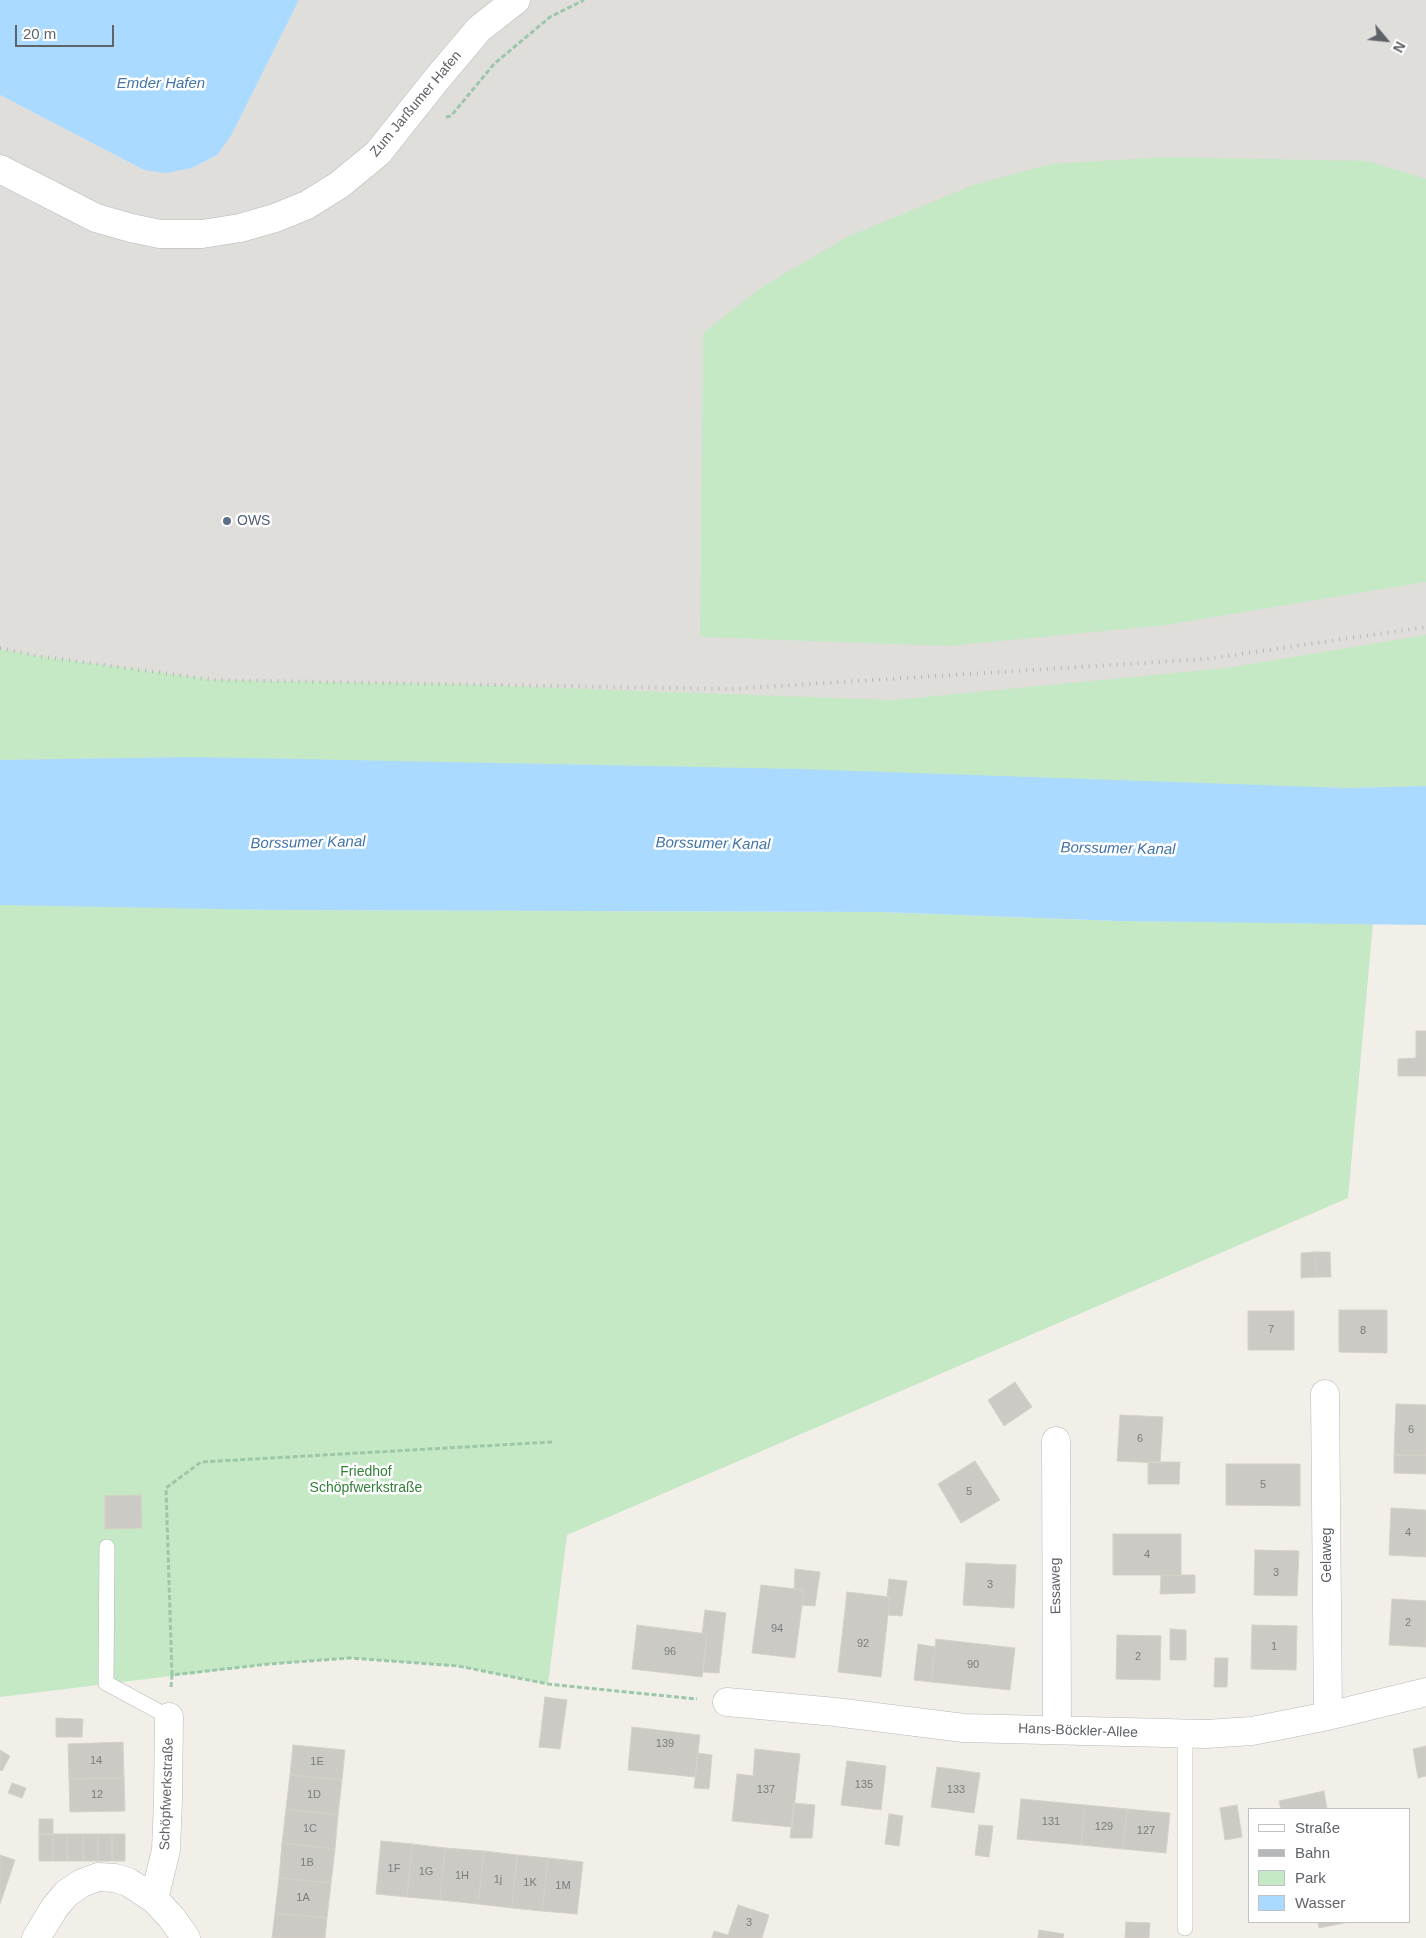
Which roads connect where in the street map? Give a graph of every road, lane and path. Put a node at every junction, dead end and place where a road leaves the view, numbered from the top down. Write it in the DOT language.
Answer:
graph roads {
  1 [pos="516,0"];
  2 [pos="584,0"];
  3 [pos="442,118"];
  4 [pos="0,169"];
  5 [pos="1324,1394"];
  6 [pos="1056,1441"];
  7 [pos="552,1442"];
  8 [pos="107,1547"];
  9 [pos="172,1675"];
  10 [pos="1426,1692"];
  11 [pos="727,1702"];
  12 [pos="1328,1716"];
  13 [pos="169,1717"];
  14 [pos="1057,1730"];
  15 [pos="1185,1734"];
  16 [pos="154,1899"];
  17 [pos="1184,1928"];
  18 [pos="36,1938"];
  19 [pos="186,1938"];
  1 -- 4 [label="street, Zum Jarßumer Hafen"];
  2 -- 3 [label="path"];
  5 -- 12 [label="street, Gelaweg"];
  6 -- 14 [label="street, Essaweg"];
  7 -- 9 [label="path"];
  8 -- 13 [label="lane"];
  9 -- 11 [label="path"];
  9 -- 13 [label="path"];
  10 -- 12 [label="street, Hans-Böckler-Allee"];
  11 -- 14 [label="street, Hans-Böckler-Allee"];
  12 -- 15 [label="street, Hans-Böckler-Allee"];
  13 -- 16 [label="street, Schöpfwerkstraße"];
  14 -- 15 [label="street, Hans-Böckler-Allee"];
  15 -- 17 [label="lane"];
  16 -- 18 [label="street"];
  16 -- 19 [label="street"];
}
